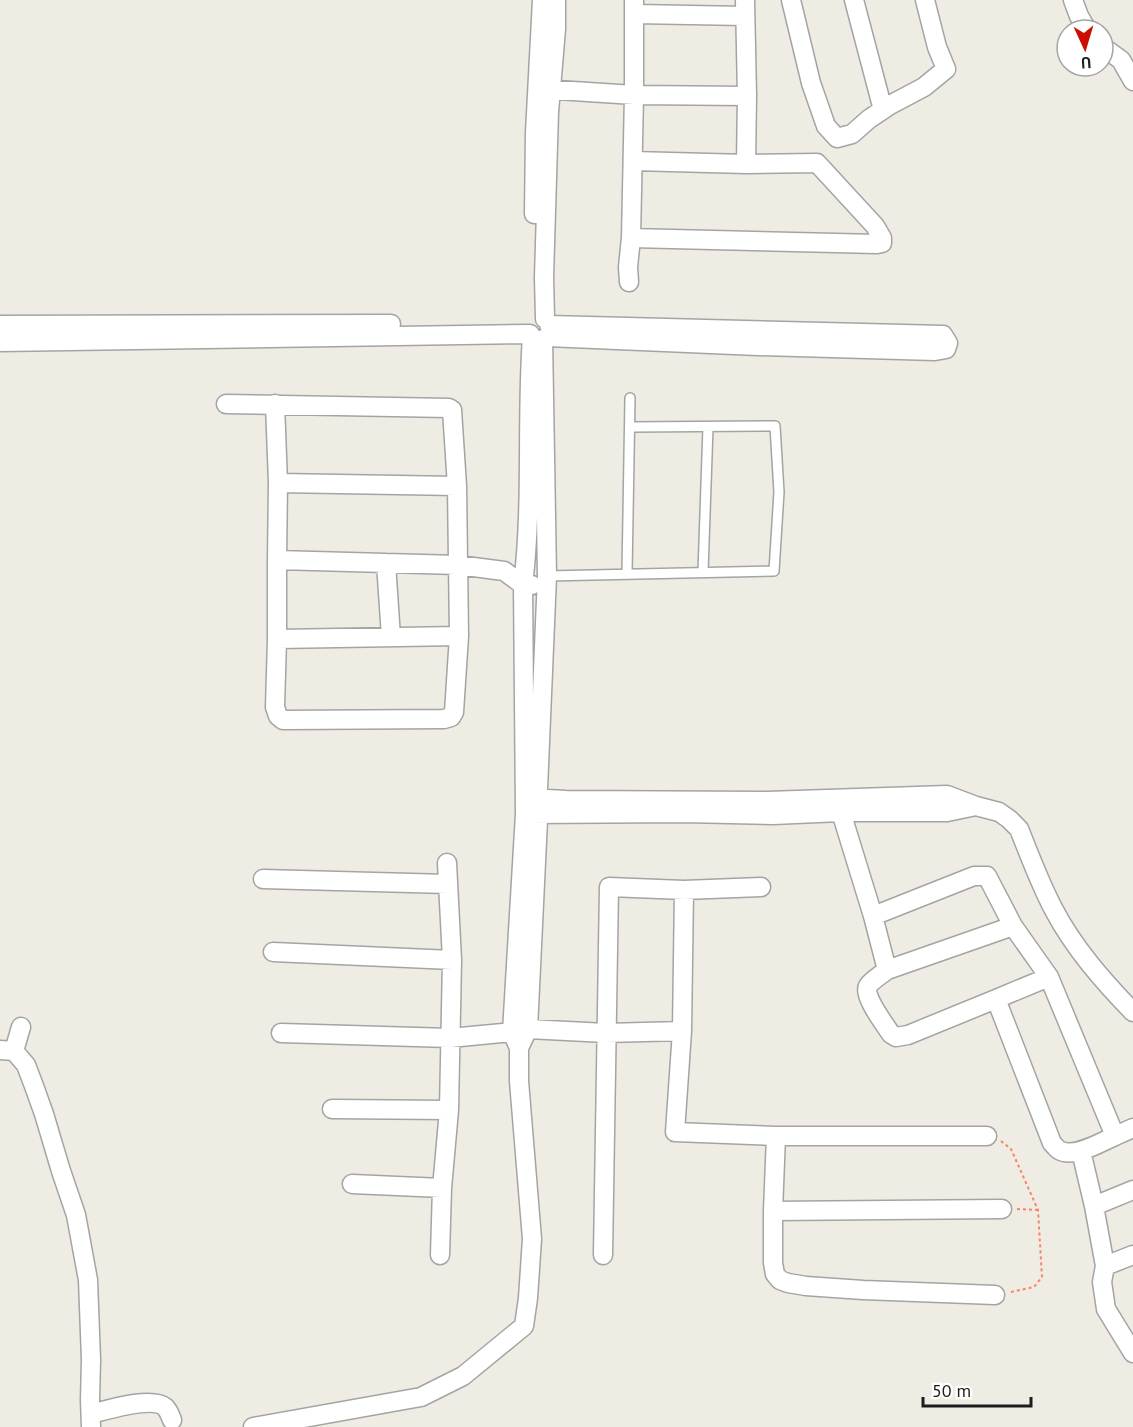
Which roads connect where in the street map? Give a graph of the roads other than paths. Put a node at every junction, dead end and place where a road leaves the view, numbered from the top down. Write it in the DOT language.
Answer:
graph roads {
  1 [pos="542,0"];
  2 [pos="556,0"];
  3 [pos="790,0"];
  4 [pos="854,0"];
  5 [pos="925,0"];
  6 [pos="1073,0"];
  7 [pos="634,7"];
  8 [pos="745,8"];
  9 [pos="1080,18"];
  10 [pos="1115,56"];
  11 [pos="1131,71"];
  12 [pos="545,89"];
  13 [pos="634,95"];
  14 [pos="747,96"];
  15 [pos="883,110"];
  16 [pos="633,161"];
  17 [pos="746,164"];
  18 [pos="631,238"];
  19 [pos="629,282"];
  20 [pos="0,325"];
  21 [pos="538,329"];
  22 [pos="0,342"];
  23 [pos="630,398"];
  24 [pos="226,404"];
  25 [pos="275,404"];
  26 [pos="631,427"];
  27 [pos="708,427"];
  28 [pos="278,483"];
  29 [pos="457,486"];
  30 [pos="545,551"];
  31 [pos="527,552"];
  32 [pos="277,560"];
  33 [pos="386,563"];
  34 [pos="458,565"];
  35 [pos="504,571"];
  36 [pos="703,572"];
  37 [pos="627,574"];
  38 [pos="546,581"];
  39 [pos="523,585"];
  40 [pos="459,636"];
  41 [pos="391,637"];
  42 [pos="278,639"];
  43 [pos="532,806"];
  44 [pos="976,806"];
  45 [pos="841,812"];
  46 [pos="447,863"];
  47 [pos="263,879"];
  48 [pos="448,884"];
  49 [pos="761,887"];
  50 [pos="684,890"];
  51 [pos="873,916"];
  52 [pos="1013,926"];
  53 [pos="273,952"];
  54 [pos="452,960"];
  55 [pos="887,970"];
  56 [pos="1049,977"];
  57 [pos="996,999"];
  58 [pos="1133,1012"];
  59 [pos="21,1028"];
  60 [pos="682,1031"];
  61 [pos="280,1033"];
  62 [pos="606,1033"];
  63 [pos="520,1036"];
  64 [pos="450,1038"];
  65 [pos="7,1050"];
  66 [pos="332,1109"];
  67 [pos="449,1110"];
  68 [pos="1133,1128"];
  69 [pos="776,1136"];
  70 [pos="987,1136"];
  71 [pos="1115,1136"];
  72 [pos="1081,1151"];
  73 [pos="352,1184"];
  74 [pos="442,1188"];
  75 [pos="1133,1190"];
  76 [pos="1094,1206"];
  77 [pos="1002,1209"];
  78 [pos="773,1211"];
  79 [pos="440,1255"];
  80 [pos="603,1255"];
  81 [pos="1133,1255"];
  82 [pos="1105,1266"];
  83 [pos="996,1295"];
  84 [pos="1124,1322"];
  85 [pos="1133,1353"];
  86 [pos="91,1420"];
  87 [pos="172,1420"];
  88 [pos="253,1427"];
  1 -- 12 [label="street"];
  2 -- 12 [label="street"];
  3 -- 15 [label="street"];
  4 -- 15 [label="street"];
  5 -- 15 [label="street"];
  6 -- 9 [label="street"];
  7 -- 8 [label="street"];
  7 -- 13 [label="street"];
  8 -- 14 [label="street"];
  10 -- 11 [label="street"];
  12 -- 13 [label="street"];
  12 -- 21 [label="street"];
  13 -- 14 [label="street"];
  13 -- 16 [label="street"];
  14 -- 17 [label="street"];
  16 -- 17 [label="street"];
  16 -- 18 [label="street"];
  17 -- 18 [label="street"];
  18 -- 19 [label="street"];
  20 -- 21 [label="street"];
  21 -- 21 [label="street"];
  21 -- 22 [label="street"];
  21 -- 30 [label="street"];
  21 -- 31 [label="street"];
  23 -- 26 [label="lane"];
  24 -- 25 [label="street"];
  25 -- 28 [label="street"];
  25 -- 29 [label="street"];
  26 -- 27 [label="lane"];
  26 -- 37 [label="lane"];
  27 -- 36 [label="lane"];
  27 -- 36 [label="lane"];
  28 -- 29 [label="street"];
  28 -- 32 [label="street"];
  29 -- 34 [label="street"];
  30 -- 31 [label="street"];
  30 -- 38 [label="street"];
  31 -- 35 [label="street"];
  31 -- 39 [label="street"];
  32 -- 33 [label="street"];
  32 -- 42 [label="street"];
  33 -- 34 [label="street"];
  33 -- 41 [label="street"];
  34 -- 35 [label="street"];
  34 -- 40 [label="street"];
  35 -- 39 [label="street"];
  36 -- 37 [label="lane"];
  37 -- 38 [label="lane"];
  38 -- 39 [label="street"];
  38 -- 43 [label="street"];
  39 -- 43 [label="street"];
  40 -- 41 [label="street"];
  40 -- 42 [label="street"];
  41 -- 42 [label="street"];
  43 -- 44 [label="street"];
  43 -- 45 [label="street"];
  43 -- 63 [label="street"];
  44 -- 45 [label="street"];
  44 -- 58 [label="street"];
  45 -- 51 [label="street"];
  46 -- 48 [label="street"];
  47 -- 48 [label="street"];
  48 -- 54 [label="street"];
  49 -- 50 [label="street"];
  50 -- 60 [label="street"];
  50 -- 62 [label="street"];
  51 -- 52 [label="street"];
  51 -- 55 [label="street"];
  52 -- 55 [label="street"];
  52 -- 56 [label="street"];
  53 -- 54 [label="street"];
  54 -- 64 [label="street"];
  55 -- 57 [label="street"];
  56 -- 57 [label="street"];
  56 -- 71 [label="street"];
  57 -- 72 [label="street"];
  59 -- 65 [label="street"];
  60 -- 62 [label="street"];
  60 -- 69 [label="street"];
  61 -- 64 [label="street"];
  62 -- 63 [label="street"];
  62 -- 80 [label="street"];
  63 -- 64 [label="street"];
  63 -- 88 [label="street"];
  64 -- 67 [label="street"];
  65 -- 86 [label="street"];
  66 -- 67 [label="street"];
  67 -- 74 [label="street"];
  68 -- 71 [label="street"];
  69 -- 70 [label="street"];
  69 -- 78 [label="street"];
  71 -- 72 [label="street"];
  72 -- 76 [label="street"];
  73 -- 74 [label="street"];
  74 -- 79 [label="street"];
  75 -- 76 [label="street"];
  76 -- 82 [label="street"];
  77 -- 78 [label="street"];
  78 -- 83 [label="street"];
  81 -- 82 [label="street"];
  82 -- 84 [label="street"];
  84 -- 85 [label="street"];
  86 -- 87 [label="street"];
}
